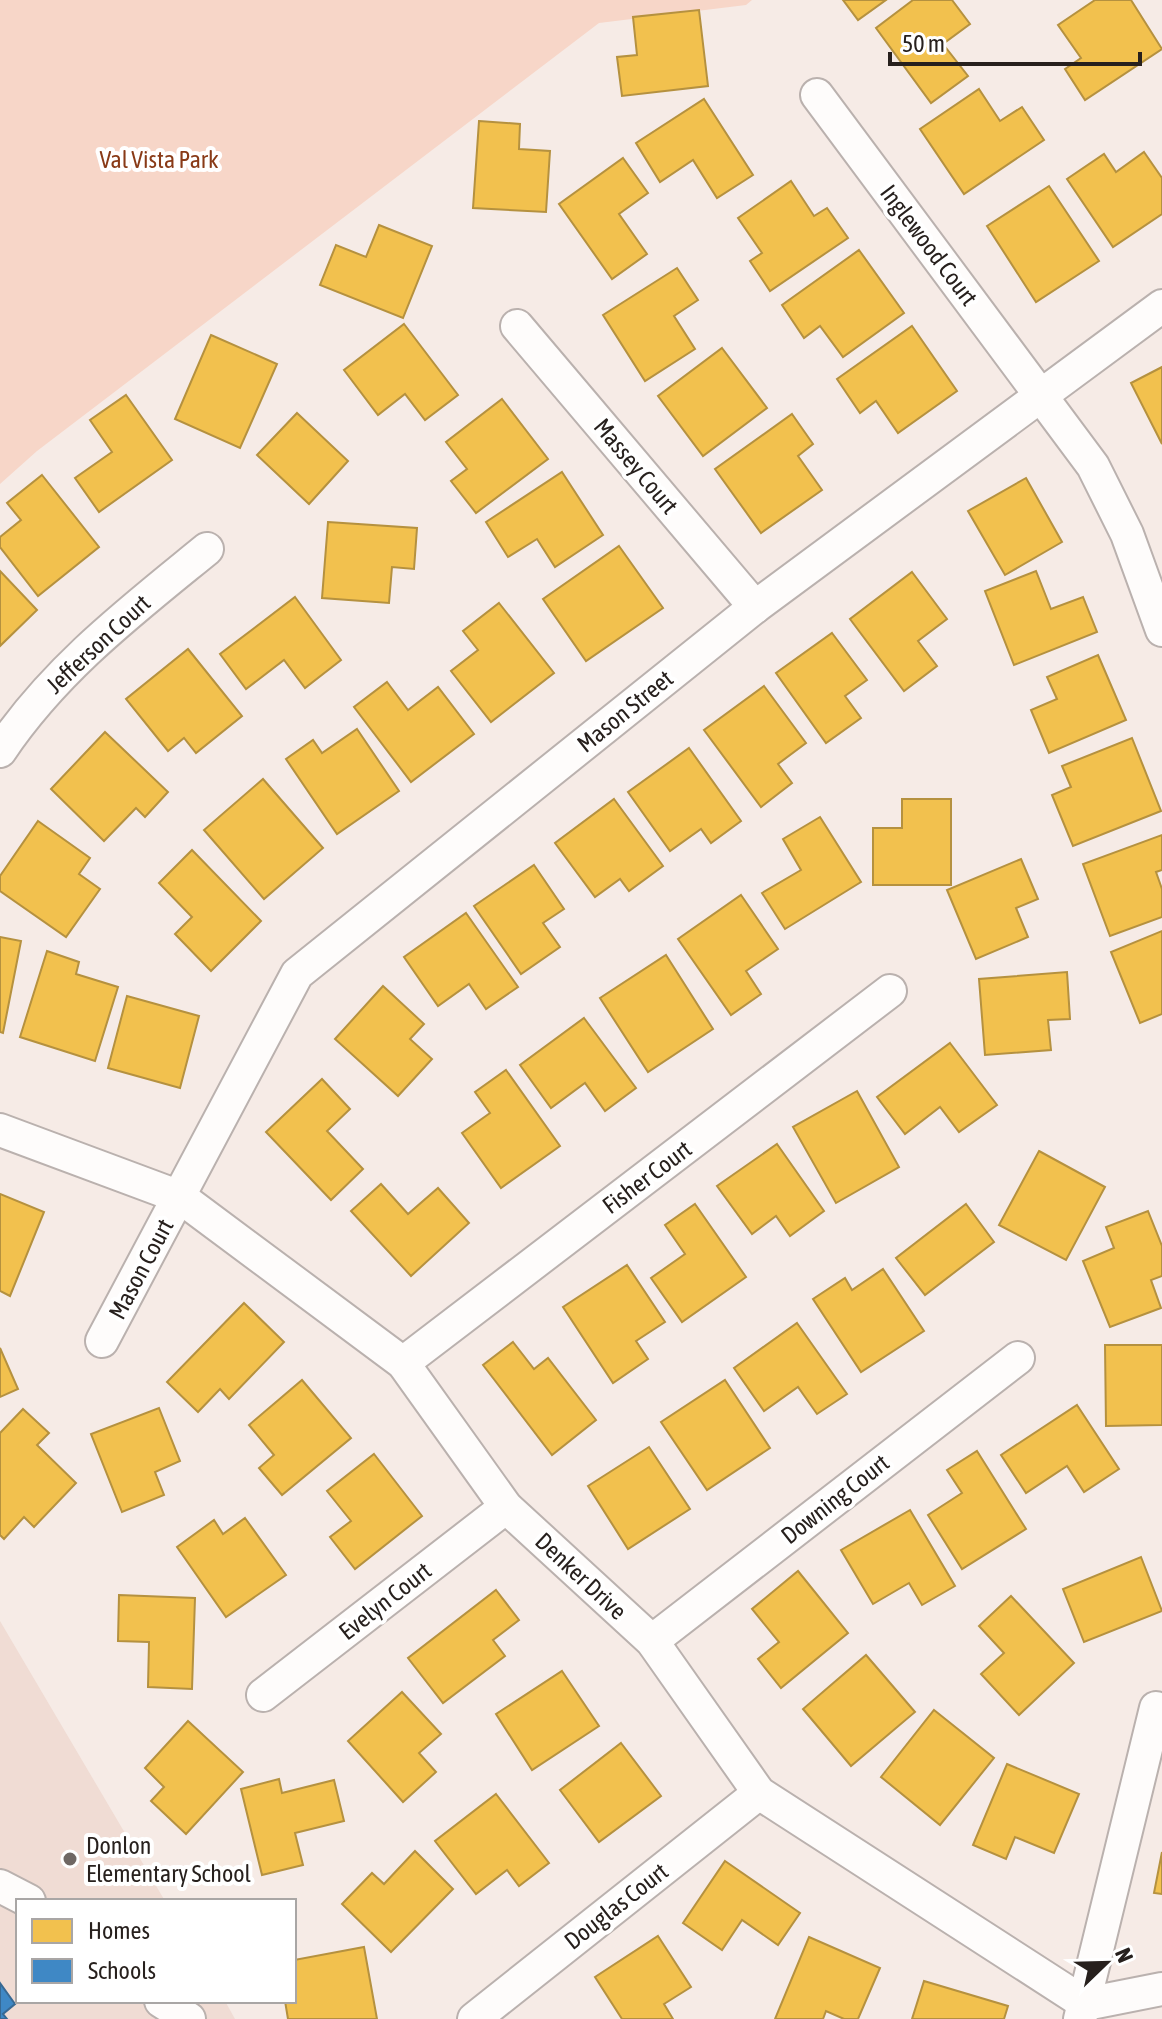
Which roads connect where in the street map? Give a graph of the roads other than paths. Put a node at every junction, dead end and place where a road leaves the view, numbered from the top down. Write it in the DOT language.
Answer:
graph roads {
  1 [pos="817,95"];
  2 [pos="1162,306"];
  3 [pos="517,326"];
  4 [pos="1042,395"];
  5 [pos="207,549"];
  6 [pos="755,607"];
  7 [pos="1162,630"];
  8 [pos="0,751"];
  9 [pos="890,991"];
  10 [pos="0,1130"];
  11 [pos="180,1197"];
  12 [pos="102,1341"];
  13 [pos="1018,1358"];
  14 [pos="403,1363"];
  15 [pos="506,1507"];
  16 [pos="652,1641"];
  17 [pos="263,1695"];
  18 [pos="1156,1708"];
  19 [pos="759,1793"];
  20 [pos="0,1886"];
  21 [pos="25,1899"];
  22 [pos="1162,1989"];
  23 [pos="164,2003"];
  24 [pos="1083,2012"];
  25 [pos="189,2019"];
  26 [pos="474,2019"];
  1 -- 4 [label="street, Inglewood Court"];
  2 -- 4 [label="street, Mason Street"];
  3 -- 6 [label="street, Massey Court"];
  4 -- 6 [label="street, Mason Street"];
  4 -- 7 [label="street, Inglewood Court"];
  5 -- 8 [label="street, Jefferson Court"];
  6 -- 11 [label="street, Mason Street"];
  9 -- 14 [label="street, Fisher Court"];
  10 -- 11 [label="street, Denker Drive"];
  11 -- 12 [label="street, Mason Court"];
  11 -- 14 [label="street, Denker Drive"];
  13 -- 16 [label="street, Downing Court"];
  14 -- 15 [label="street, Denker Drive"];
  15 -- 16 [label="street, Denker Drive"];
  15 -- 17 [label="street, Evelyn Court"];
  16 -- 19 [label="street, Denker Drive"];
  18 -- 24 [label="street"];
  19 -- 24 [label="street, Denker Drive"];
  19 -- 26 [label="street, Douglas Court"];
  20 -- 21 [label="street"];
  22 -- 24 [label="street"];
  23 -- 25 [label="street"];
}
